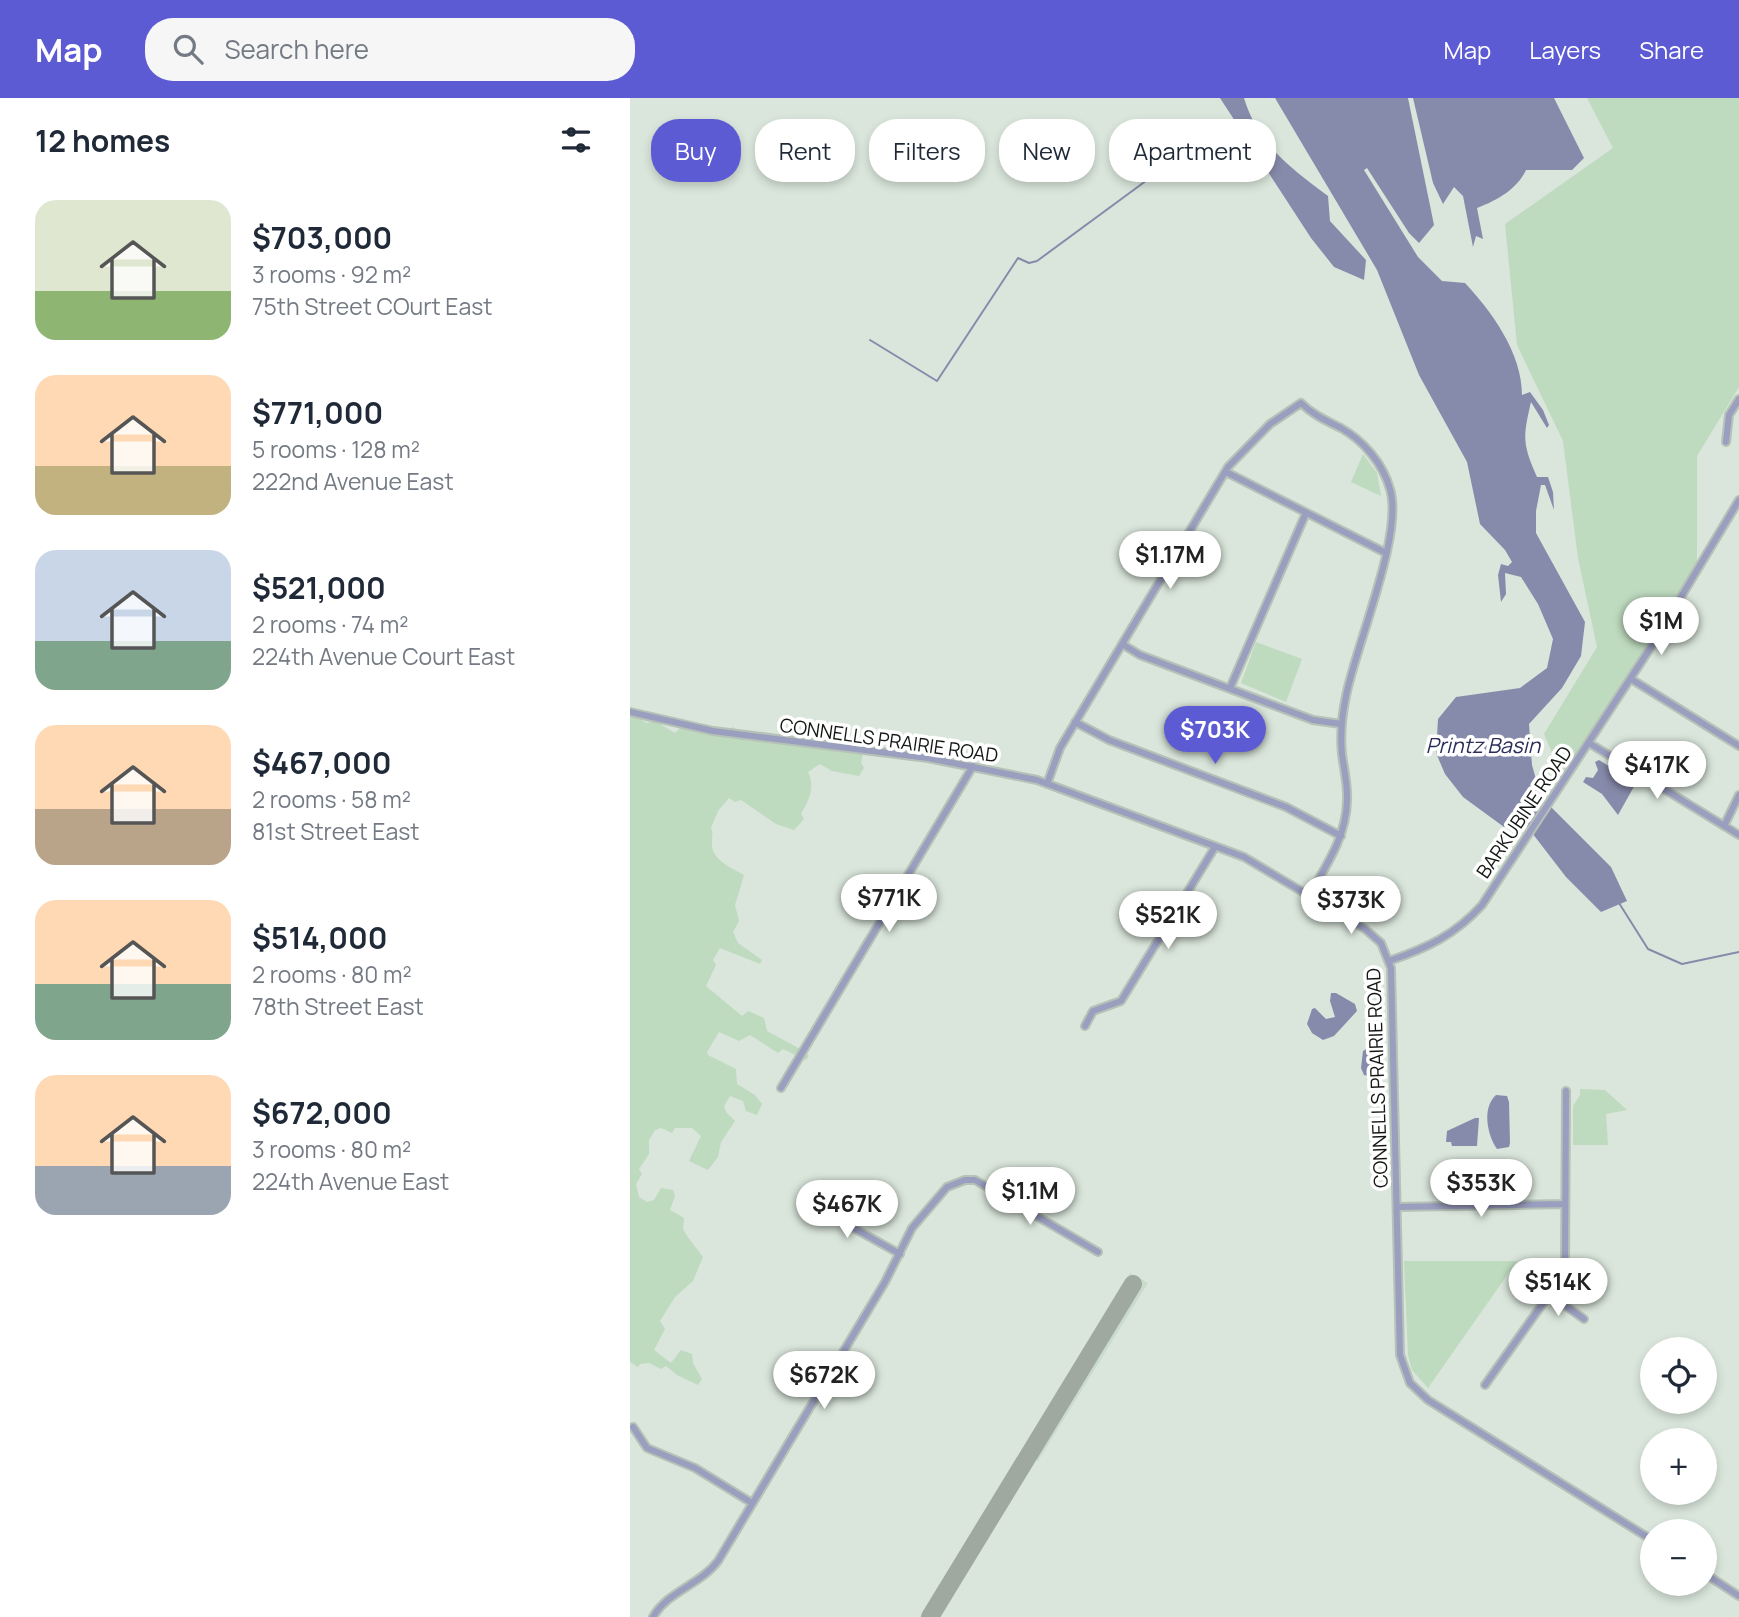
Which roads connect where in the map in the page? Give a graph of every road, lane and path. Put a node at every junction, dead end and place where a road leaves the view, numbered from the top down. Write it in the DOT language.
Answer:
graph roads {
  1 [pos="1739,399"];
  2 [pos="1726,442"];
  3 [pos="1226,472"];
  4 [pos="1739,500"];
  5 [pos="1306,513"];
  6 [pos="1386,553"];
  7 [pos="1122,644"];
  8 [pos="1631,679"];
  9 [pos="1230,688"];
  10 [pos="630,712"];
  11 [pos="1075,722"];
  12 [pos="1341,724"];
  13 [pos="1589,743"];
  14 [pos="1739,746"];
  15 [pos="973,766"];
  16 [pos="1046,784"];
  17 [pos="1739,795"];
  18 [pos="1724,826"];
  19 [pos="1739,835"];
  20 [pos="1341,836"];
  21 [pos="1215,847"];
  22 [pos="1310,894"];
  23 [pos="1390,961"];
  24 [pos="1085,1026"];
  25 [pos="781,1088"];
  26 [pos="1566,1091"];
  27 [pos="807,1202"];
  28 [pos="1564,1203"];
  29 [pos="1397,1207"];
  30 [pos="1098,1252"];
  31 [pos="900,1254"];
  32 [pos="1549,1294"];
  33 [pos="1584,1319"];
  34 [pos="1485,1385"];
  35 [pos="633,1427"];
  36 [pos="752,1503"];
  37 [pos="1640,1532"];
  38 [pos="1717,1582"];
  39 [pos="1739,1596"];
  40 [pos="653,1617"];
  1 -- 2 [label="street"];
  3 -- 5 [label="street"];
  3 -- 6 [label="street"];
  3 -- 7 [label="street"];
  4 -- 8 [label="street, BARKUBINE ROAD"];
  5 -- 6 [label="street"];
  5 -- 9 [label="street"];
  6 -- 12 [label="street"];
  7 -- 9 [label="street"];
  7 -- 11 [label="street"];
  8 -- 13 [label="street, BARKUBINE ROAD"];
  8 -- 14 [label="street"];
  9 -- 12 [label="street"];
  10 -- 15 [label="street, CONNELLS PRAIRIE ROAD"];
  11 -- 16 [label="street"];
  11 -- 20 [label="street"];
  12 -- 20 [label="street"];
  13 -- 18 [label="street"];
  13 -- 23 [label="street, BARKUBINE ROAD"];
  15 -- 16 [label="street, CONNELLS PRAIRIE ROAD"];
  15 -- 25 [label="street"];
  16 -- 21 [label="street, CONNELLS PRAIRIE ROAD"];
  17 -- 18 [label="street"];
  18 -- 19 [label="street"];
  20 -- 22 [label="street"];
  21 -- 22 [label="street, CONNELLS PRAIRIE ROAD"];
  21 -- 24 [label="street"];
  22 -- 23 [label="street, CONNELLS PRAIRIE ROAD"];
  23 -- 29 [label="street, CONNELLS PRAIRIE ROAD"];
  26 -- 28 [label="street"];
  27 -- 31 [label="street"];
  28 -- 29 [label="street"];
  28 -- 32 [label="street"];
  29 -- 37 [label="street, CONNELLS PRAIRIE ROAD"];
  30 -- 31 [label="street"];
  31 -- 36 [label="street"];
  32 -- 33 [label="street"];
  32 -- 34 [label="street"];
  35 -- 36 [label="street"];
  36 -- 40 [label="street"];
  38 -- 39 [label="street"];
}
